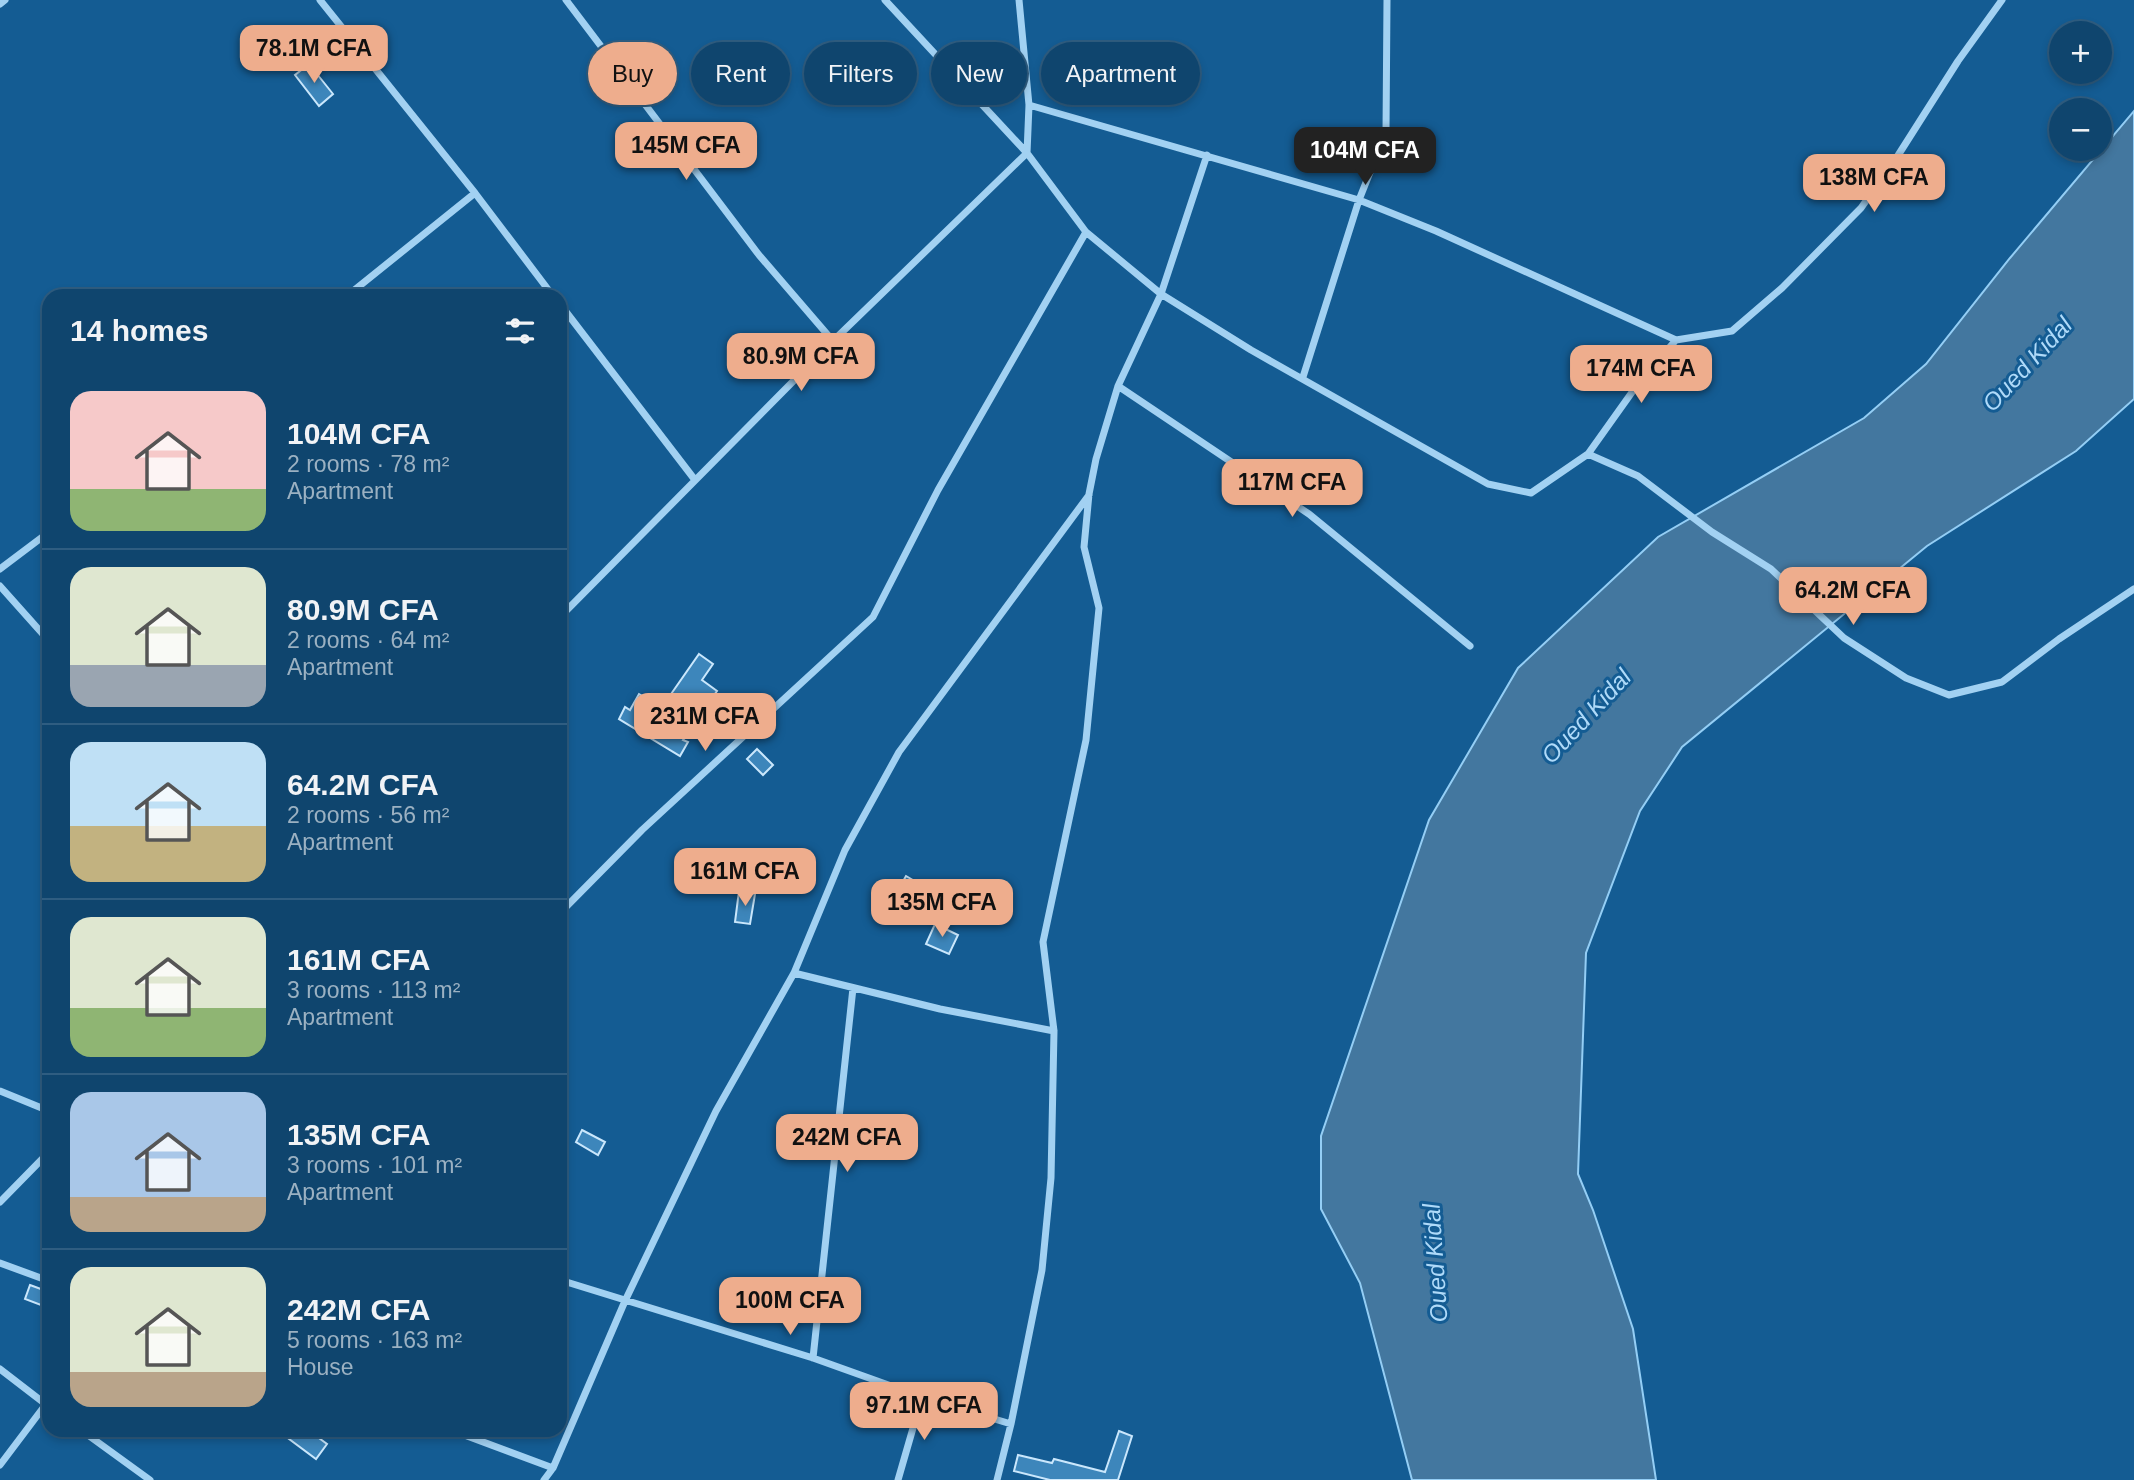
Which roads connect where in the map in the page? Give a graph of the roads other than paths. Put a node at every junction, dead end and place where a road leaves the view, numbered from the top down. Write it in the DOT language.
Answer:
graph roads {
  1 [pos="5,0"];
  2 [pos="320,0"];
  3 [pos="566,0"];
  4 [pos="885,0"];
  5 [pos="1019,0"];
  6 [pos="1387,0"];
  7 [pos="2002,0"];
  8 [pos="0,4"];
  9 [pos="1029,105"];
  10 [pos="1027,153"];
  11 [pos="1207,155"];
  12 [pos="475,194"];
  13 [pos="1359,200"];
  14 [pos="1086,232"];
  15 [pos="356,289"];
  16 [pos="549,289"];
  17 [pos="1161,294"];
  18 [pos="567,314"];
  19 [pos="1676,340"];
  20 [pos="833,341"];
  21 [pos="1303,377"];
  22 [pos="1118,386"];
  23 [pos="1588,454"];
  24 [pos="695,481"];
  25 [pos="1089,494"];
  26 [pos="42,537"];
  27 [pos="0,569"];
  28 [pos="0,586"];
  29 [pos="2134,589"];
  30 [pos="567,610"];
  31 [pos="42,633"];
  32 [pos="1470,646"];
  33 [pos="567,906"];
  34 [pos="794,973"];
  35 [pos="853,988"];
  36 [pos="1055,1031"];
  37 [pos="0,1091"];
  38 [pos="42,1108"];
  39 [pos="42,1159"];
  40 [pos="0,1202"];
  41 [pos="0,1263"];
  42 [pos="42,1278"];
  43 [pos="567,1282"];
  44 [pos="625,1301"];
  45 [pos="813,1358"];
  46 [pos="0,1368"];
  47 [pos="922,1397"];
  48 [pos="42,1400"];
  49 [pos="42,1412"];
  50 [pos="1011,1424"];
  51 [pos="567,1436"];
  52 [pos="91,1437"];
  53 [pos="470,1437"];
  54 [pos="566,1437"];
  55 [pos="0,1465"];
  56 [pos="553,1468"];
  57 [pos="150,1480"];
  58 [pos="544,1480"];
  59 [pos="898,1480"];
  60 [pos="997,1480"];
  1 -- 8 [label="street"];
  2 -- 12 [label="street"];
  3 -- 20 [label="street"];
  4 -- 10 [label="street"];
  5 -- 9 [label="street"];
  6 -- 13 [label="street"];
  7 -- 19 [label="street"];
  9 -- 10 [label="street"];
  9 -- 11 [label="street"];
  10 -- 14 [label="street"];
  10 -- 20 [label="street"];
  11 -- 13 [label="street"];
  11 -- 17 [label="street"];
  12 -- 15 [label="street"];
  12 -- 16 [label="street"];
  13 -- 19 [label="street"];
  13 -- 21 [label="street"];
  14 -- 17 [label="street"];
  14 -- 33 [label="street"];
  17 -- 21 [label="street"];
  17 -- 22 [label="street"];
  18 -- 24 [label="street"];
  19 -- 23 [label="street"];
  20 -- 24 [label="street"];
  21 -- 23 [label="street"];
  22 -- 25 [label="street"];
  22 -- 32 [label="street"];
  23 -- 29 [label="street"];
  24 -- 30 [label="street"];
  25 -- 34 [label="street"];
  25 -- 36 [label="street"];
  26 -- 27 [label="street"];
  28 -- 31 [label="street"];
  34 -- 35 [label="street"];
  34 -- 44 [label="street"];
  35 -- 36 [label="street"];
  35 -- 45 [label="street"];
  36 -- 50 [label="street"];
  37 -- 38 [label="street"];
  39 -- 40 [label="street"];
  41 -- 42 [label="street"];
  43 -- 44 [label="street"];
  44 -- 45 [label="street"];
  44 -- 51 [label="street"];
  45 -- 47 [label="street"];
  46 -- 48 [label="street"];
  47 -- 50 [label="street"];
  47 -- 59 [label="street"];
  49 -- 55 [label="street"];
  50 -- 60 [label="street"];
  52 -- 57 [label="street"];
  53 -- 56 [label="street"];
  54 -- 56 [label="street"];
  56 -- 58 [label="street"];
}
